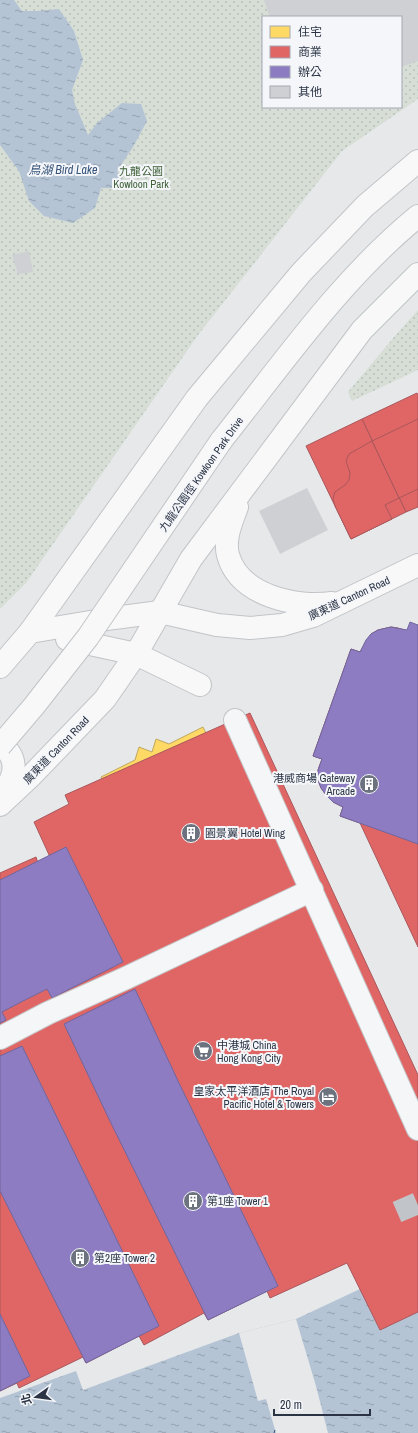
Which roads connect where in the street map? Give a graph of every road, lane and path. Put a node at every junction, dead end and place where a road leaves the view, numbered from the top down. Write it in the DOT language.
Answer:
graph roads {
  1 [pos="418,161"];
  2 [pos="418,216"];
  3 [pos="418,274"];
  4 [pos="243,490"];
  5 [pos="418,565"];
  6 [pos="342,602"];
  7 [pos="160,612"];
  8 [pos="30,632"];
  9 [pos="136,654"];
  10 [pos="0,667"];
  11 [pos="200,685"];
  12 [pos="235,720"];
  13 [pos="0,743"];
  14 [pos="0,746"];
  15 [pos="0,797"];
  16 [pos="0,804"];
  17 [pos="312,890"];
  18 [pos="0,1038"];
  19 [pos="418,1129"];
  1 -- 8 [label="main road"];
  2 -- 14 [label="main road, 九龍公園徑 Kowloon Park Drive, bridge"];
  3 -- 4 [label="main road"];
  4 -- 6 [label="main road"];
  4 -- 7 [label="main road, 廣東道 Canton Road"];
  5 -- 6 [label="main road, 廣東道 Canton Road"];
  6 -- 7 [label="main road, 廣東道 Canton Road"];
  7 -- 8 [label="main road, 廣東道 Canton Road"];
  7 -- 9 [label="main road, 廣東道 Canton Road"];
  8 -- 9 [label="main road"];
  8 -- 10 [label="main road"];
  9 -- 11 [label="main road"];
  9 -- 16 [label="main road, 廣東道 Canton Road"];
  12 -- 17 [label="street"];
  13 -- 15 [label="main road"];
  17 -- 18 [label="street"];
  17 -- 19 [label="street"];
}
